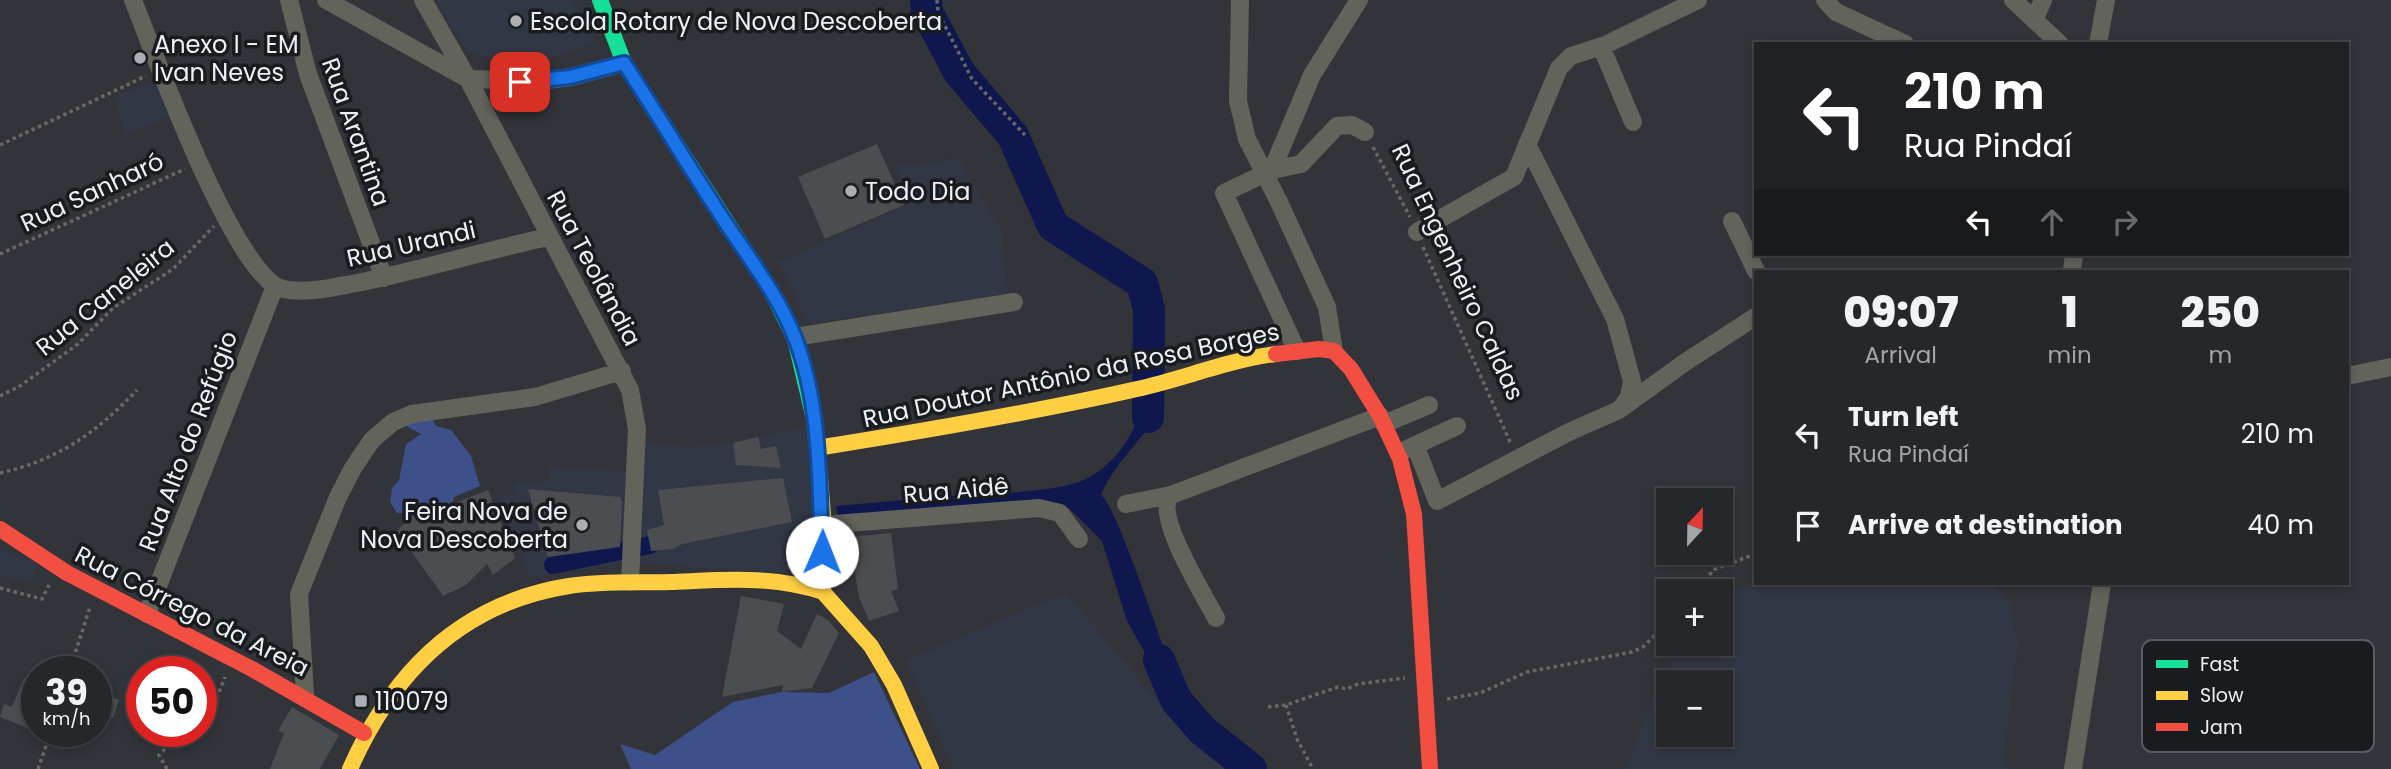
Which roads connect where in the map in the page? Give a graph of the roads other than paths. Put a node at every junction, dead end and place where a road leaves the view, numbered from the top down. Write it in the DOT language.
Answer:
graph roads {
  1 [pos="133,0"];
  2 [pos="289,0"];
  3 [pos="326,0"];
  4 [pos="423,0"];
  5 [pos="600,0"];
  6 [pos="1240,0"];
  7 [pos="1359,0"];
  8 [pos="1698,0"];
  9 [pos="1825,0"];
  10 [pos="2014,0"];
  11 [pos="2043,0"];
  12 [pos="2106,0"];
  13 [pos="2035,18"];
  14 [pos="1901,42"];
  15 [pos="2058,42"];
  16 [pos="2098,42"];
  17 [pos="1601,47"];
  18 [pos="624,63"];
  19 [pos="468,79"];
  20 [pos="1633,122"];
  21 [pos="1365,132"];
  22 [pos="1527,144"];
  23 [pos="1272,170"];
  24 [pos="1731,221"];
  25 [pos="1417,232"];
  26 [pos="548,237"];
  27 [pos="1756,270"];
  28 [pos="384,278"];
  29 [pos="279,287"];
  30 [pos="1014,302"];
  31 [pos="1754,318"];
  32 [pos="795,337"];
  33 [pos="1297,351"];
  34 [pos="1334,351"];
  35 [pos="2391,367"];
  36 [pos="621,370"];
  37 [pos="2349,376"];
  38 [pos="1429,405"];
  39 [pos="1619,411"];
  40 [pos="1382,420"];
  41 [pos="1457,426"];
  42 [pos="1415,445"];
  43 [pos="817,448"];
  44 [pos="1398,453"];
  45 [pos="1171,495"];
  46 [pos="1126,504"];
  47 [pos="822,526"];
  48 [pos="0,529"];
  49 [pos="1080,539"];
  50 [pos="629,582"];
  51 [pos="2102,585"];
  52 [pos="823,592"];
  53 [pos="147,614"];
  54 [pos="1216,618"];
  55 [pos="304,695"];
  56 [pos="364,733"];
  57 [pos="350,769"];
  58 [pos="931,769"];
  59 [pos="1430,769"];
  60 [pos="2073,769"];
  1 -- 29 [label="street"];
  2 -- 28 [label="street, Rua Arantina"];
  3 -- 19 [label="street"];
  4 -- 19 [label="street, Rua Teolândia"];
  5 -- 18 [label="main road"];
  6 -- 34 [label="street, bridge"];
  7 -- 23 [label="street"];
  8 -- 17 [label="street"];
  9 -- 14 [label="street"];
  10 -- 13 [label="street"];
  11 -- 13 [label="street"];
  12 -- 16 [label="street"];
  13 -- 15 [label="street"];
  17 -- 20 [label="street"];
  17 -- 22 [label="street"];
  18 -- 19 [label="street"];
  18 -- 32 [label="main road"];
  19 -- 26 [label="street, Rua Teolândia"];
  21 -- 23 [label="street, Rua Engenheiro Caldas"];
  22 -- 25 [label="street"];
  22 -- 39 [label="street"];
  23 -- 33 [label="street"];
  24 -- 27 [label="street"];
  26 -- 28 [label="street, Rua Urandi"];
  26 -- 36 [label="street, Rua Teolândia"];
  28 -- 29 [label="street, Rua Urandi"];
  29 -- 53 [label="street, Rua Alto do Refúgio"];
  30 -- 32 [label="street"];
  31 -- 39 [label="street"];
  32 -- 43 [label="main road"];
  33 -- 34 [label="main road, Rua Doutor Antônio da Rosa Borges"];
  33 -- 43 [label="main road, Rua Doutor Antônio da Rosa Borges"];
  34 -- 40 [label="main road"];
  35 -- 37 [label="street"];
  36 -- 50 [label="street, Rua Teolândia"];
  36 -- 55 [label="street"];
  38 -- 40 [label="street"];
  39 -- 42 [label="street"];
  40 -- 44 [label="main road"];
  40 -- 45 [label="street"];
  41 -- 42 [label="street"];
  42 -- 44 [label="street"];
  43 -- 47 [label="main road"];
  44 -- 59 [label="main road"];
  45 -- 46 [label="street"];
  45 -- 54 [label="street"];
  47 -- 49 [label="street, Rua Aidê"];
  47 -- 52 [label="main road"];
  48 -- 53 [label="main road, Rua Córrego da Areia"];
  50 -- 52 [label="main road"];
  50 -- 56 [label="main road"];
  51 -- 60 [label="street"];
  52 -- 58 [label="main road"];
  53 -- 55 [label="main road, Rua Córrego da Areia"];
  55 -- 56 [label="main road, Rua Córrego da Areia"];
  56 -- 57 [label="main road"];
}
